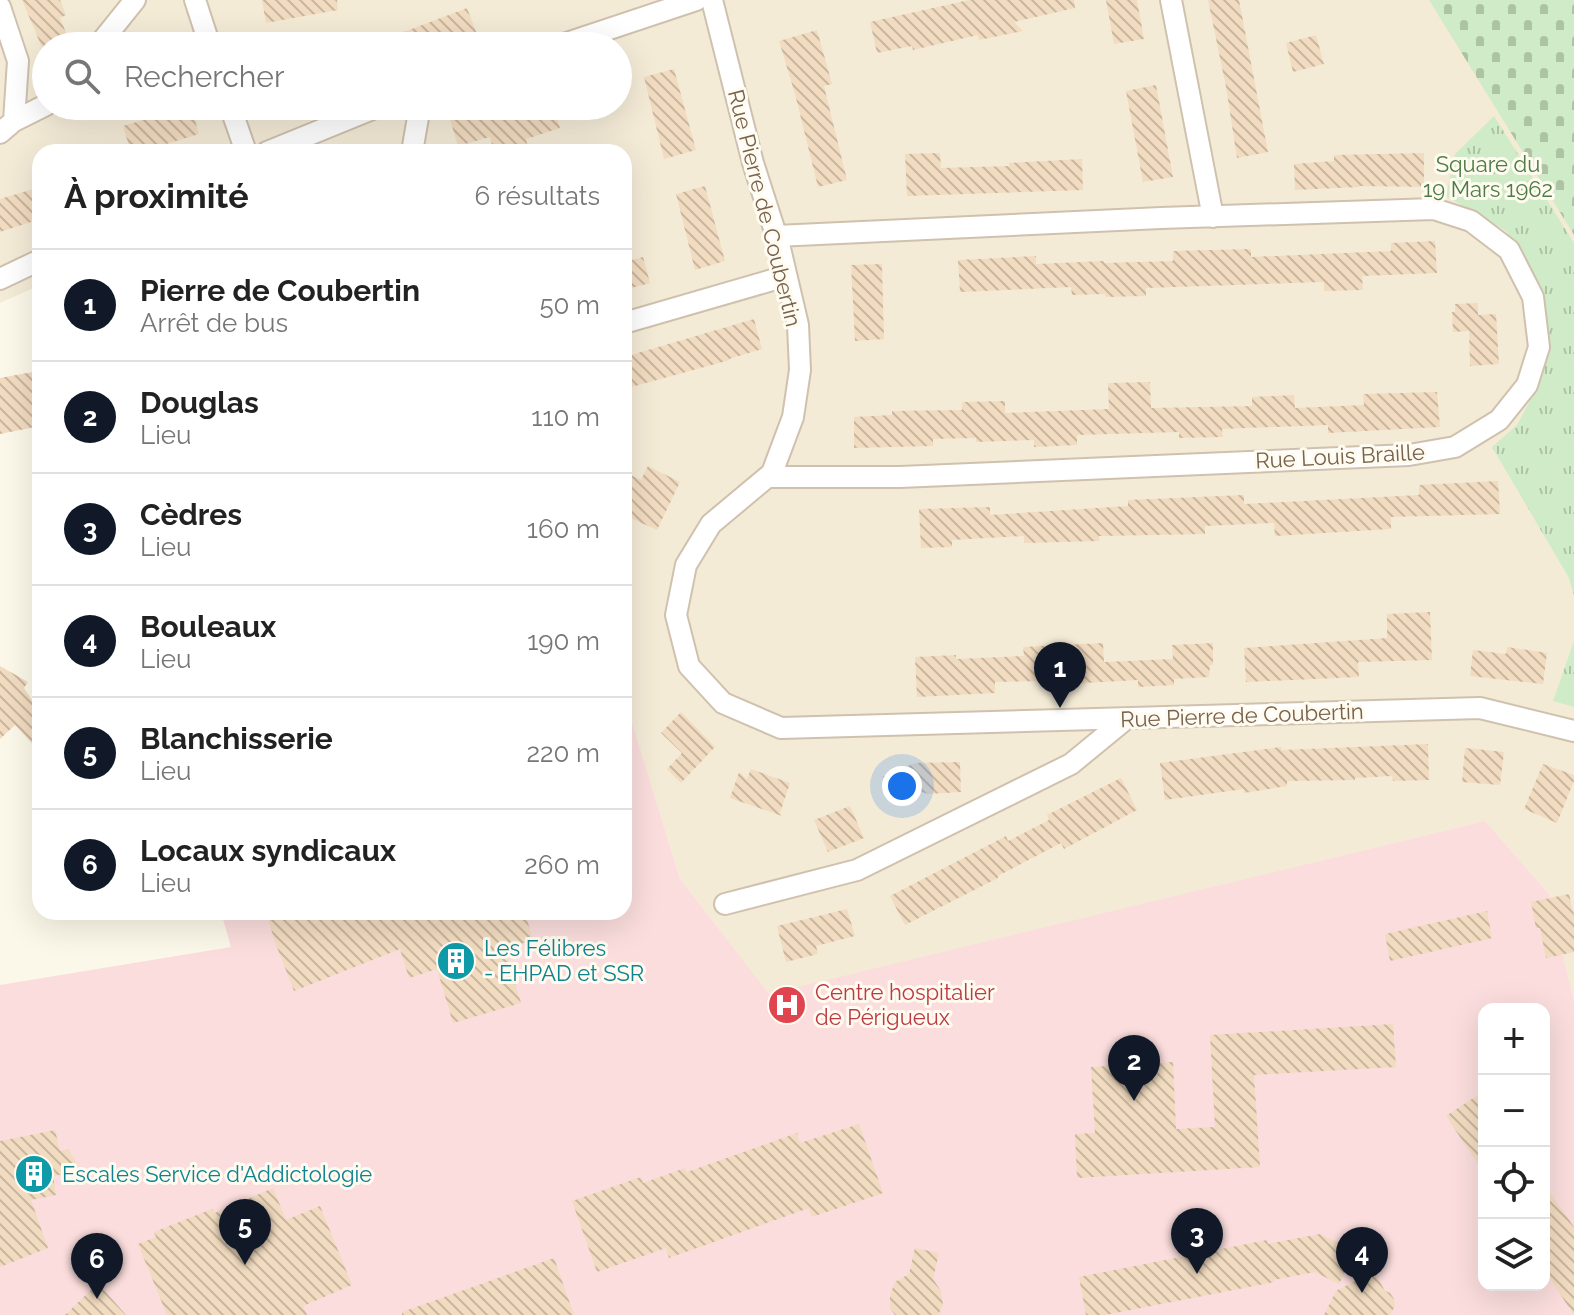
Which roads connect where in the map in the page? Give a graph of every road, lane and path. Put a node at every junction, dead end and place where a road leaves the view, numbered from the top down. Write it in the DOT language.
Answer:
graph roads {
  1 [pos="135,0"];
  2 [pos="195,0"];
  3 [pos="696,0"];
  4 [pos="712,0"];
  5 [pos="1171,0"];
  6 [pos="0,7"];
  7 [pos="109,32"];
  8 [pos="205,32"];
  9 [pos="600,32"];
  10 [pos="32,113"];
  11 [pos="235,120"];
  12 [pos="346,120"];
  13 [pos="418,120"];
  14 [pos="7,127"];
  15 [pos="243,144"];
  16 [pos="287,144"];
  17 [pos="413,144"];
  18 [pos="1213,217"];
  19 [pos="776,236"];
  20 [pos="32,264"];
  21 [pos="786,276"];
  22 [pos="0,279"];
  23 [pos="632,321"];
  24 [pos="768,477"];
  25 [pos="1127,718"];
  26 [pos="1574,731"];
  27 [pos="725,904"];
  1 -- 7 [label="street"];
  2 -- 8 [label="street"];
  3 -- 9 [label="street"];
  4 -- 19 [label="street, Rue Pierre de Coubertin"];
  5 -- 18 [label="street"];
  6 -- 14 [label="street"];
  10 -- 14 [label="street"];
  11 -- 15 [label="street"];
  12 -- 16 [label="street"];
  13 -- 17 [label="street"];
  18 -- 19 [label="street, Rue Louis Braille"];
  18 -- 24 [label="street, Rue Louis Braille"];
  19 -- 21 [label="street, Rue Pierre de Coubertin"];
  20 -- 22 [label="street"];
  21 -- 23 [label="street"];
  21 -- 24 [label="street, Rue Pierre de Coubertin"];
  24 -- 25 [label="street, Rue Pierre de Coubertin"];
  25 -- 26 [label="street, Rue Pierre de Coubertin"];
  25 -- 27 [label="street"];
}
